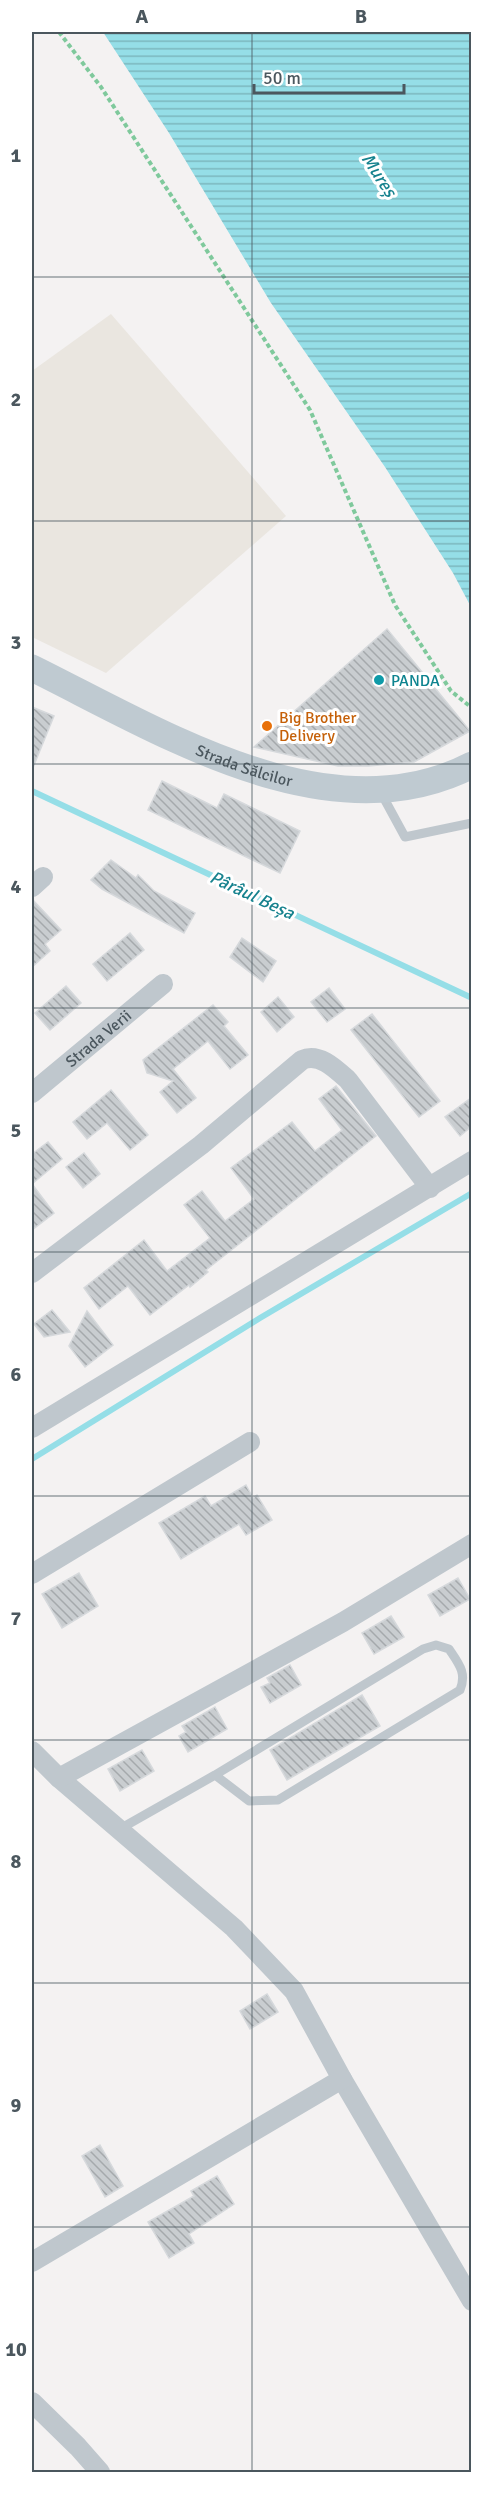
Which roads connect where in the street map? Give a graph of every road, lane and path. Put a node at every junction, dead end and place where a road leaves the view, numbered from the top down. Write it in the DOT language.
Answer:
graph roads {
  1 [pos="59,32"];
  2 [pos="32,668"];
  3 [pos="471,708"];
  4 [pos="471,765"];
  5 [pos="379,789"];
  6 [pos="471,823"];
  7 [pos="163,984"];
  8 [pos="32,1093"];
  9 [pos="471,1161"];
  10 [pos="430,1188"];
  11 [pos="32,1273"];
  12 [pos="32,1428"];
  13 [pos="250,1442"];
  14 [pos="471,1544"];
  15 [pos="32,1574"];
  16 [pos="32,1751"];
  17 [pos="215,1775"];
  18 [pos="58,1778"];
  19 [pos="118,1830"];
  20 [pos="342,2079"];
  21 [pos="32,2262"];
  22 [pos="471,2301"];
  23 [pos="32,2402"];
  24 [pos="100,2472"];
  1 -- 3 [label="path"];
  2 -- 5 [label="main road, Strada Sălcilor"];
  4 -- 5 [label="main road, Strada Sălcilor"];
  5 -- 6 [label="lane"];
  7 -- 8 [label="street, Strada Verii"];
  9 -- 10 [label="street"];
  10 -- 11 [label="street"];
  10 -- 12 [label="street"];
  13 -- 15 [label="street"];
  14 -- 18 [label="street"];
  16 -- 18 [label="street"];
  17 -- 17 [label="lane"];
  17 -- 19 [label="lane"];
  18 -- 19 [label="street"];
  19 -- 20 [label="street"];
  20 -- 21 [label="street"];
  20 -- 22 [label="street"];
  23 -- 24 [label="street"];
}
